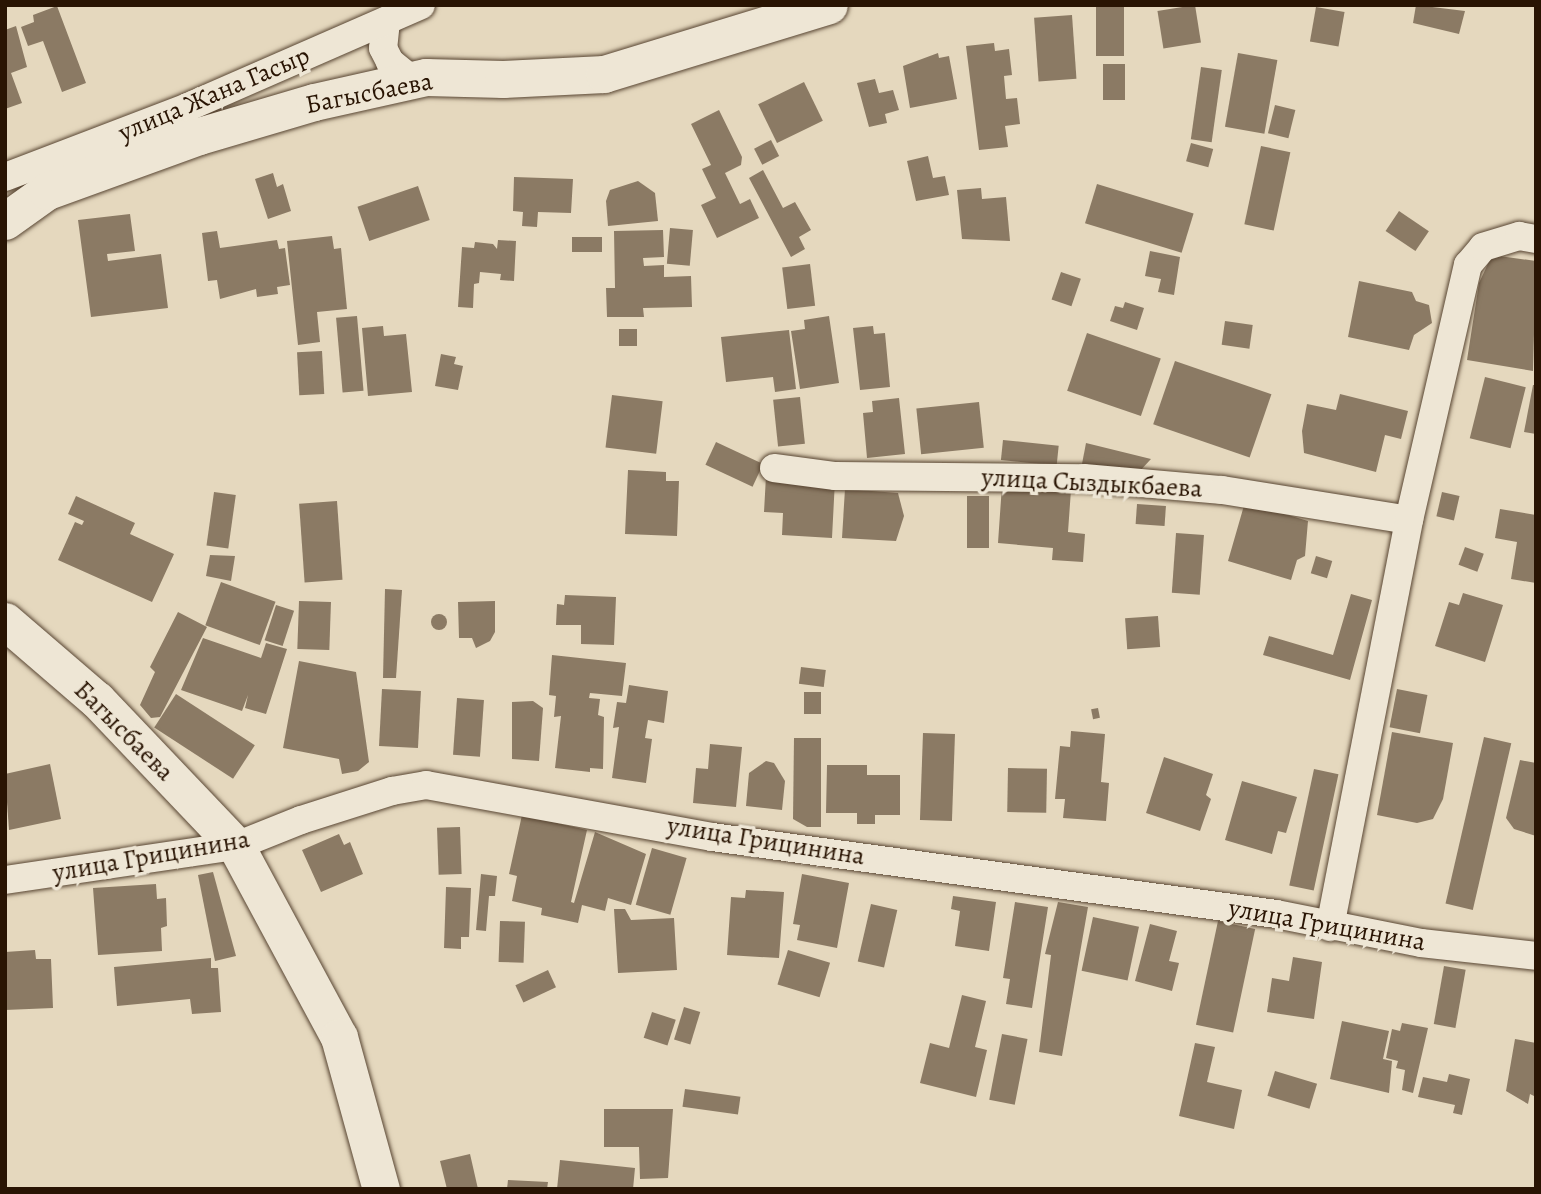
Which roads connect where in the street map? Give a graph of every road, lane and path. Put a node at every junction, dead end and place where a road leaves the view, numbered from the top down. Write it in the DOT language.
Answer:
graph roads {
  1 [pos="421,5"];
  2 [pos="829,5"];
  3 [pos="386,21"];
  4 [pos="412,80"];
  5 [pos="193,121"];
  6 [pos="8,198"];
  7 [pos="1536,239"];
  8 [pos="774,468"];
  9 [pos="1409,520"];
  10 [pos="5,621"];
  11 [pos="236,846"];
  12 [pos="5,880"];
  13 [pos="1330,927"];
  14 [pos="1536,956"];
  15 [pos="381,1189"];
  1 -- 3 [label="street, улица Жана Гасыр"];
  2 -- 4 [label="street, Багысбаева"];
  3 -- 4 [label="street"];
  3 -- 5 [label="street, улица Жана Гасыр"];
  4 -- 5 [label="street, Багысбаева"];
  5 -- 6 [label="street, Багысбаева"];
  7 -- 9 [label="street"];
  8 -- 9 [label="street, улица Сыздыкбаева"];
  9 -- 13 [label="street"];
  10 -- 11 [label="street, Багысбаева"];
  11 -- 12 [label="street, улица Грицинина"];
  11 -- 13 [label="street, улица Грицинина"];
  11 -- 15 [label="street, Багысбаева"];
  13 -- 14 [label="street, улица Грицинина"];
}
